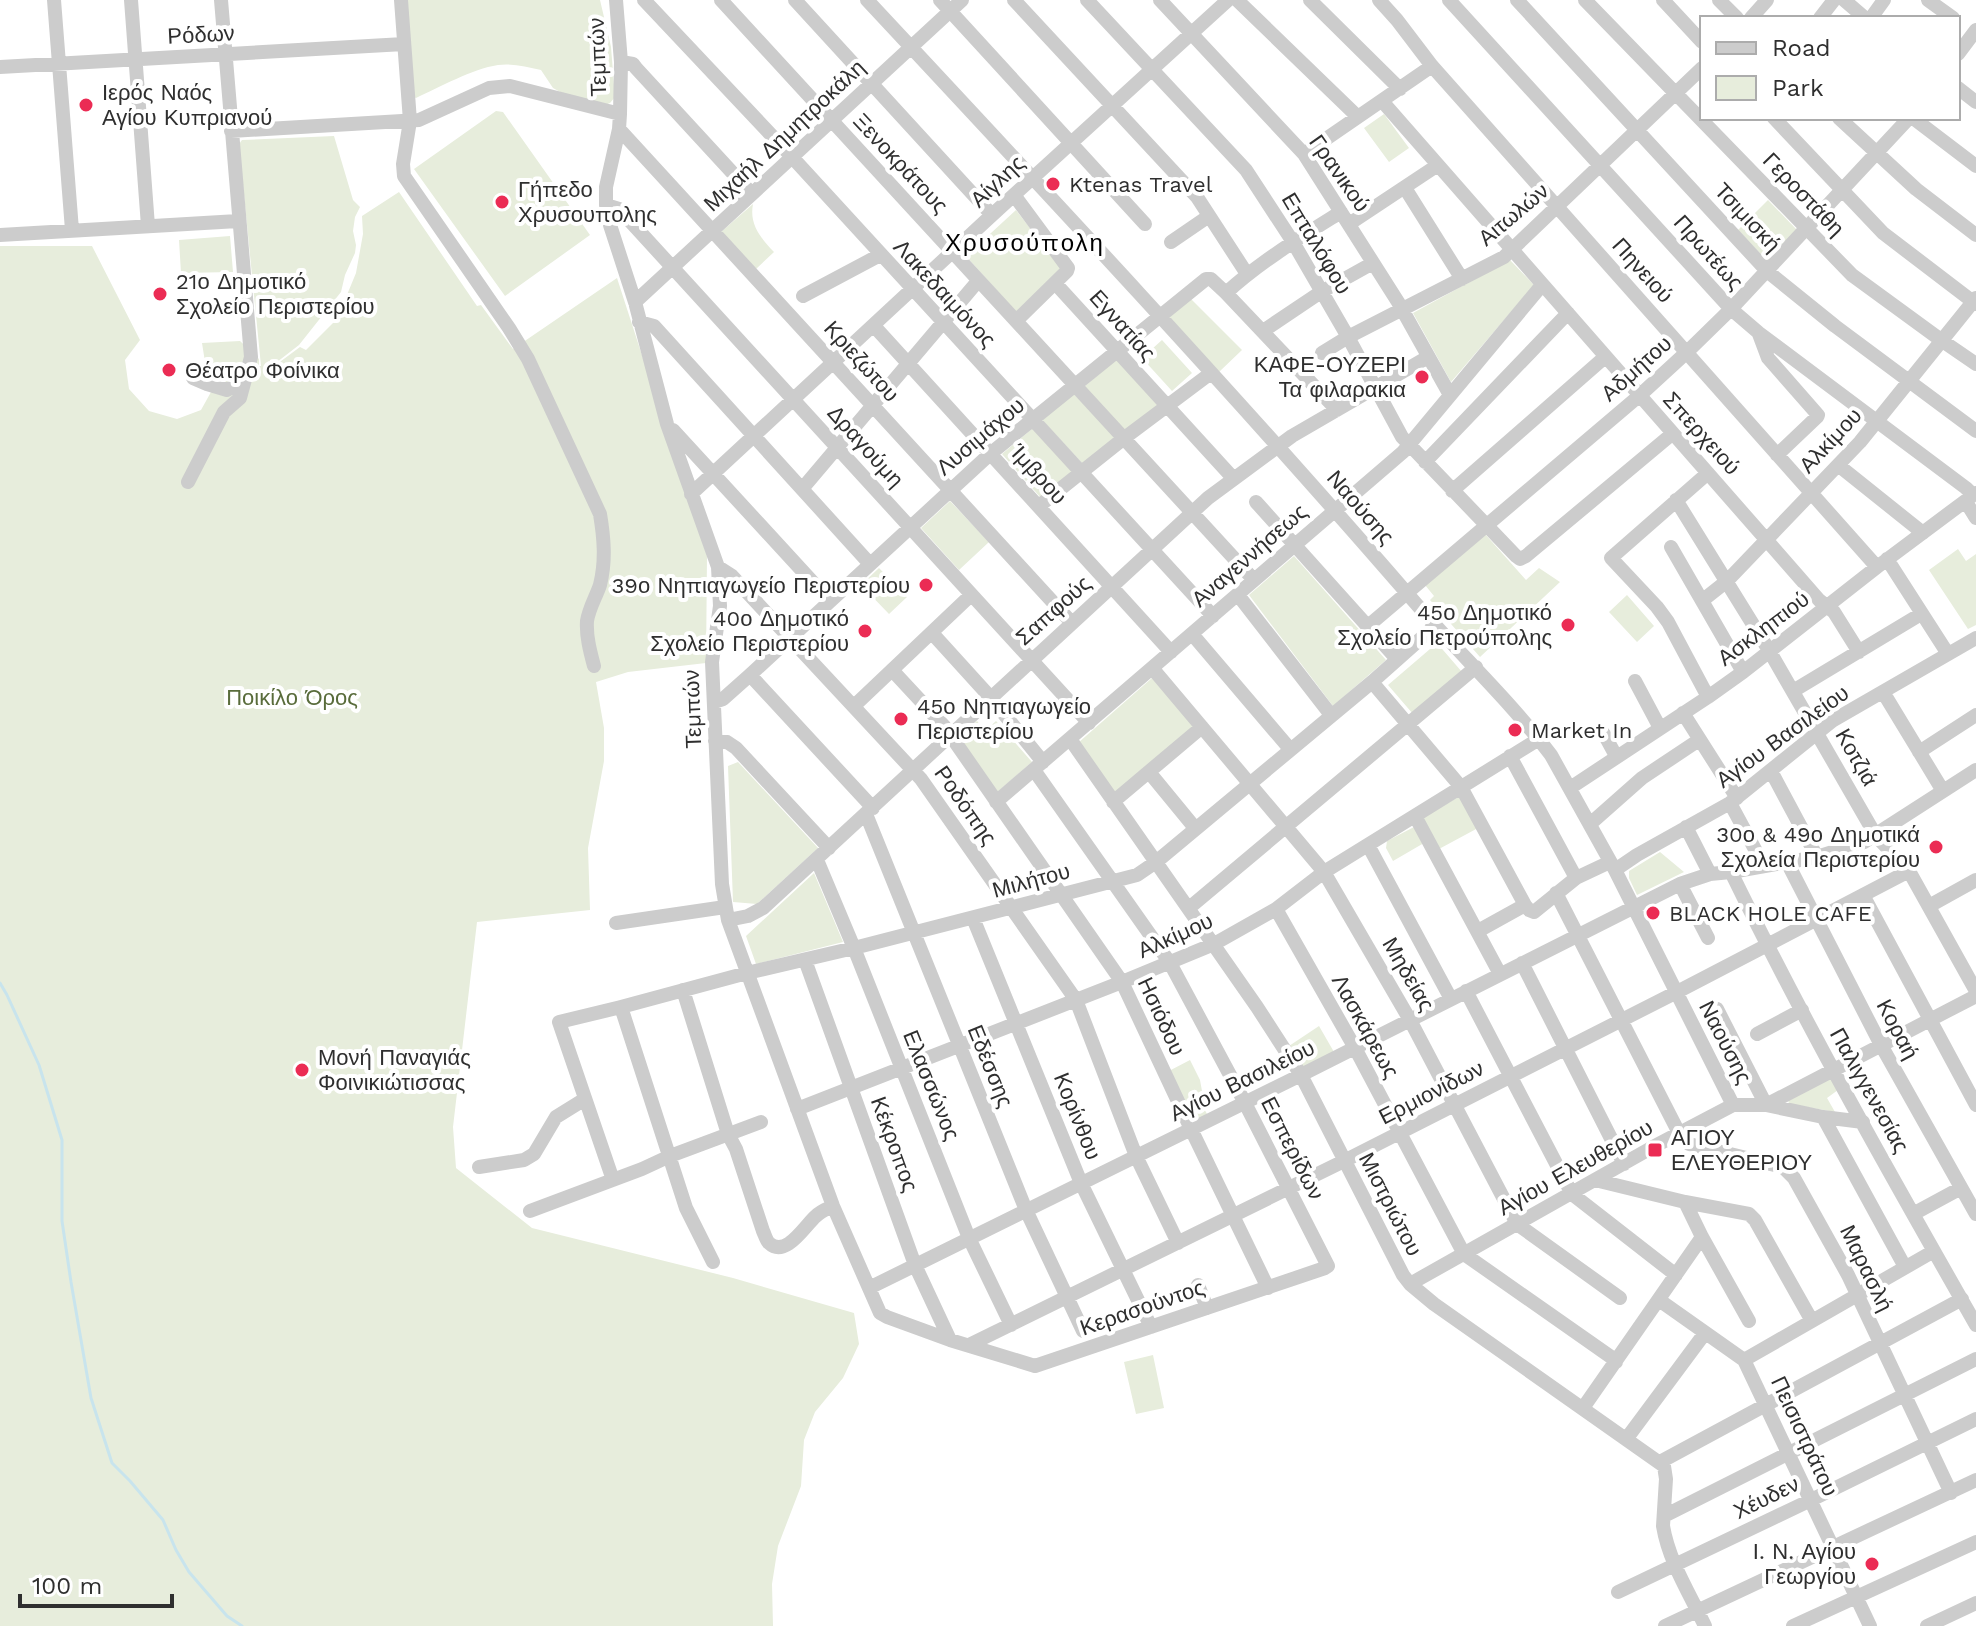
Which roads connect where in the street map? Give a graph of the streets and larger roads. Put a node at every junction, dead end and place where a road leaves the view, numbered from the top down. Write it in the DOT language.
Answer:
graph roads {
  1 [pos="54,0"];
  2 [pos="131,0"];
  3 [pos="221,0"];
  4 [pos="401,0"];
  5 [pos="616,0"];
  6 [pos="644,0"];
  7 [pos="721,0"];
  8 [pos="795,0"];
  9 [pos="867,0"];
  10 [pos="962,0"];
  11 [pos="1014,0"];
  12 [pos="1087,0"];
  13 [pos="1160,0"];
  14 [pos="1228,0"];
  15 [pos="1237,0"];
  16 [pos="1310,0"];
  17 [pos="1379,0"];
  18 [pos="1449,0"];
  19 [pos="1517,0"];
  20 [pos="1585,0"];
  21 [pos="1663,0"];
  22 [pos="1719,0"];
  23 [pos="1767,0"];
  24 [pos="1834,0"];
  25 [pos="1844,0"];
  26 [pos="1928,0"];
  27 [pos="945,6"];
  28 [pos="1735,16"];
  29 [pos="1753,16"];
  30 [pos="1822,16"];
  31 [pos="1863,16"];
  32 [pos="1950,16"];
  33 [pos="1975,33"];
  34 [pos="1191,34"];
  35 [pos="1700,40"];
  36 [pos="404,44"];
  37 [pos="911,47"];
  38 [pos="1960,52"];
  39 [pos="225,54"];
  40 [pos="136,60"];
  41 [pos="621,62"];
  42 [pos="59,64"];
  43 [pos="1432,66"];
  44 [pos="0,67"];
  45 [pos="1151,70"];
  46 [pos="1700,70"];
  47 [pos="872,84"];
  48 [pos="1400,89"];
  49 [pos="1960,90"];
  50 [pos="1675,94"];
  51 [pos="1382,101"];
  52 [pos="1976,102"];
  53 [pos="1111,106"];
  54 [pos="1358,117"];
  55 [pos="1700,119"];
  56 [pos="1701,120"];
  57 [pos="1776,120"];
  58 [pos="1841,120"];
  59 [pos="1909,120"];
  60 [pos="1914,120"];
  61 [pos="410,121"];
  62 [pos="831,121"];
  63 [pos="620,122"];
  64 [pos="1638,129"];
  65 [pos="231,131"];
  66 [pos="1071,143"];
  67 [pos="1877,153"];
  68 [pos="1304,154"];
  69 [pos="792,157"];
  70 [pos="1438,165"];
  71 [pos="1600,166"];
  72 [pos="1976,166"];
  73 [pos="1032,178"];
  74 [pos="1405,188"];
  75 [pos="1843,190"];
  76 [pos="752,194"];
  77 [pos="1014,195"];
  78 [pos="606,205"];
  79 [pos="1557,206"];
  80 [pos="992,215"];
  81 [pos="1209,216"];
  82 [pos="1345,218"];
  83 [pos="238,221"];
  84 [pos="1145,224"];
  85 [pos="148,226"];
  86 [pos="1807,228"];
  87 [pos="72,230"];
  88 [pos="712,231"];
  89 [pos="0,235"];
  90 [pos="1976,235"];
  91 [pos="1171,242"];
  92 [pos="1293,242"];
  93 [pos="1512,250"];
  94 [pos="952,252"];
  95 [pos="880,255"];
  96 [pos="1373,263"];
  97 [pos="672,267"];
  98 [pos="1767,271"];
  99 [pos="1247,274"];
  100 [pos="1462,279"];
  101 [pos="978,281"];
  102 [pos="1055,283"];
  103 [pos="1542,285"];
  104 [pos="913,290"];
  105 [pos="1321,292"];
  106 [pos="1226,293"];
  107 [pos="803,296"];
  108 [pos="1975,301"];
  109 [pos="635,302"];
  110 [pos="1402,309"];
  111 [pos="1731,309"];
  112 [pos="1568,313"];
  113 [pos="1158,316"];
  114 [pos="1016,321"];
  115 [pos="639,322"];
  116 [pos="943,322"];
  117 [pos="874,326"];
  118 [pos="1263,331"];
  119 [pos="1759,333"];
  120 [pos="1348,337"];
  121 [pos="1941,340"];
  122 [pos="1117,350"];
  123 [pos="1687,352"];
  124 [pos="1322,353"];
  125 [pos="1428,357"];
  126 [pos="1605,357"];
  127 [pos="833,361"];
  128 [pos="908,363"];
  129 [pos="1976,364"];
  130 [pos="1211,373"];
  131 [pos="193,378"];
  132 [pos="244,380"];
  133 [pos="1908,382"];
  134 [pos="1075,386"];
  135 [pos="1376,387"];
  136 [pos="227,390"];
  137 [pos="1450,395"];
  138 [pos="1639,396"];
  139 [pos="792,399"];
  140 [pos="873,405"];
  141 [pos="1167,406"];
  142 [pos="1337,410"];
  143 [pos="224,412"];
  144 [pos="1034,420"];
  145 [pos="1878,421"];
  146 [pos="667,424"];
  147 [pos="1976,431"];
  148 [pos="1672,434"];
  149 [pos="753,436"];
  150 [pos="1123,439"];
  151 [pos="1409,445"];
  152 [pos="838,446"];
  153 [pos="1278,446"];
  154 [pos="990,454"];
  155 [pos="1777,455"];
  156 [pos="1425,462"];
  157 [pos="1838,465"];
  158 [pos="1081,472"];
  159 [pos="1708,473"];
  160 [pos="713,474"];
  161 [pos="1233,478"];
  162 [pos="188,482"];
  163 [pos="802,489"];
  164 [pos="950,491"];
  165 [pos="1452,491"];
  166 [pos="1810,493"];
  167 [pos="691,494"];
  168 [pos="1972,497"];
  169 [pos="1676,500"];
  170 [pos="1256,502"];
  171 [pos="1039,506"];
  172 [pos="1334,509"];
  173 [pos="1191,512"];
  174 [pos="1976,518"];
  175 [pos="1486,526"];
  176 [pos="910,527"];
  177 [pos="1923,533"];
  178 [pos="1766,540"];
  179 [pos="1294,544"];
  180 [pos="1671,547"];
  181 [pos="1151,550"];
  182 [pos="1882,563"];
  183 [pos="870,564"];
  184 [pos="718,567"];
  185 [pos="1254,580"];
  186 [pos="1727,581"];
  187 [pos="1111,587"];
  188 [pos="1407,594"];
  189 [pos="971,595"];
  190 [pos="1238,595"];
  191 [pos="1703,600"];
  192 [pos="830,601"];
  193 [pos="1828,607"];
  194 [pos="1921,614"];
  195 [pos="1213,616"];
  196 [pos="1072,623"];
  197 [pos="1368,626"];
  198 [pos="1435,626"];
  199 [pos="932,633"];
  200 [pos="1192,634"];
  201 [pos="791,638"];
  202 [pos="1976,638"];
  203 [pos="1171,652"];
  204 [pos="1770,652"];
  205 [pos="1859,652"];
  206 [pos="1948,654"];
  207 [pos="1032,659"];
  208 [pos="1397,659"];
  209 [pos="594,666"];
  210 [pos="1476,667"];
  211 [pos="1153,669"];
  212 [pos="892,670"];
  213 [pos="1743,672"];
  214 [pos="750,675"];
  215 [pos="1635,681"];
  216 [pos="1372,682"];
  217 [pos="1793,691"];
  218 [pos="1883,692"];
  219 [pos="1708,697"];
  220 [pos="991,698"];
  221 [pos="714,702"];
  222 [pos="854,706"];
  223 [pos="1683,713"];
  224 [pos="1331,715"];
  225 [pos="1976,715"];
  226 [pos="1089,723"];
  227 [pos="1408,725"];
  228 [pos="1202,727"];
  229 [pos="1660,728"];
  230 [pos="1817,732"];
  231 [pos="1604,734"];
  232 [pos="950,735"];
  233 [pos="1070,739"];
  234 [pos="1539,739"];
  235 [pos="1699,740"];
  236 [pos="715,741"];
  237 [pos="1290,749"];
  238 [pos="1919,752"];
  239 [pos="1510,756"];
  240 [pos="1616,756"];
  241 [pos="1038,766"];
  242 [pos="913,769"];
  243 [pos="1976,770"];
  244 [pos="1771,771"];
  245 [pos="1149,772"];
  246 [pos="1249,783"];
  247 [pos="1461,787"];
  248 [pos="1570,788"];
  249 [pos="1943,791"];
  250 [pos="1734,800"];
  251 [pos="996,802"];
  252 [pos="1113,802"];
  253 [pos="870,811"];
  254 [pos="1415,816"];
  255 [pos="1590,824"];
  256 [pos="1686,827"];
  257 [pos="1195,828"];
  258 [pos="1286,828"];
  259 [pos="1876,836"];
  260 [pos="1368,845"];
  261 [pos="829,848"];
  262 [pos="1817,857"];
  263 [pos="817,860"];
  264 [pos="1156,862"];
  265 [pos="1787,862"];
  266 [pos="1612,866"];
  267 [pos="1764,866"];
  268 [pos="1909,871"];
  269 [pos="1324,872"];
  270 [pos="1731,872"];
  271 [pos="1710,874"];
  272 [pos="1576,878"];
  273 [pos="1976,880"];
  274 [pos="1111,881"];
  275 [pos="1680,884"];
  276 [pos="1556,893"];
  277 [pos="1061,894"];
  278 [pos="1863,895"];
  279 [pos="1525,905"];
  280 [pos="1632,906"];
  281 [pos="1929,906"];
  282 [pos="1011,907"];
  283 [pos="1189,908"];
  284 [pos="1276,909"];
  285 [pos="726,913"];
  286 [pos="973,918"];
  287 [pos="1815,919"];
  288 [pos="616,923"];
  289 [pos="1478,931"];
  290 [pos="915,932"];
  291 [pos="1577,934"];
  292 [pos="1708,938"];
  293 [pos="1214,944"];
  294 [pos="1766,944"];
  295 [pos="854,948"];
  296 [pos="805,960"];
  297 [pos="1170,963"];
  298 [pos="1522,963"];
  299 [pos="747,973"];
  300 [pos="1500,974"];
  301 [pos="1122,982"];
  302 [pos="683,990"];
  303 [pos="1466,991"];
  304 [pos="1677,992"];
  305 [pos="1976,994"];
  306 [pos="1451,999"];
  307 [pos="1076,1000"];
  308 [pos="621,1007"];
  309 [pos="1717,1009"];
  310 [pos="1802,1010"];
  311 [pos="1410,1020"];
  312 [pos="1620,1020"];
  313 [pos="1929,1020"];
  314 [pos="1018,1023"];
  315 [pos="1757,1034"];
  316 [pos="1881,1045"];
  317 [pos="959,1046"];
  318 [pos="1355,1048"];
  319 [pos="1566,1048"];
  320 [pos="901,1068"];
  321 [pos="1833,1069"];
  322 [pos="1301,1075"];
  323 [pos="1510,1077"];
  324 [pos="851,1087"];
  325 [pos="585,1099"];
  326 [pos="1245,1103"];
  327 [pos="1454,1105"];
  328 [pos="1733,1105"];
  329 [pos="1766,1105"];
  330 [pos="1976,1105"];
  331 [pos="797,1109"];
  332 [pos="1823,1117"];
  333 [pos="761,1122"];
  334 [pos="1863,1122"];
  335 [pos="1191,1129"];
  336 [pos="1399,1133"];
  337 [pos="1679,1133"];
  338 [pos="728,1134"];
  339 [pos="670,1156"];
  340 [pos="1136,1156"];
  341 [pos="1344,1161"];
  342 [pos="1624,1164"];
  343 [pos="479,1167"];
  344 [pos="613,1180"];
  345 [pos="1595,1180"];
  346 [pos="1081,1183"];
  347 [pos="1289,1188"];
  348 [pos="1961,1188"];
  349 [pos="1572,1194"];
  350 [pos="1685,1202"];
  351 [pos="833,1206"];
  352 [pos="1026,1210"];
  353 [pos="530,1211"];
  354 [pos="1913,1214"];
  355 [pos="1976,1214"];
  356 [pos="1233,1216"];
  357 [pos="1517,1224"];
  358 [pos="1702,1237"];
  359 [pos="969,1238"];
  360 [pos="1178,1243"];
  361 [pos="1934,1251"];
  362 [pos="1464,1254"];
  363 [pos="713,1262"];
  364 [pos="915,1265"];
  365 [pos="1328,1266"];
  366 [pos="1905,1267"];
  367 [pos="1123,1270"];
  368 [pos="1676,1275"];
  369 [pos="1410,1284"];
  370 [pos="1198,1285"];
  371 [pos="869,1288"];
  372 [pos="1268,1288"];
  373 [pos="1856,1295"];
  374 [pos="1066,1298"];
  375 [pos="1620,1298"];
  376 [pos="1962,1299"];
  377 [pos="1659,1300"];
  378 [pos="1207,1308"];
  379 [pos="1749,1321"];
  380 [pos="1812,1321"];
  381 [pos="1011,1325"];
  382 [pos="1976,1325"];
  383 [pos="1151,1327"];
  384 [pos="1083,1331"];
  385 [pos="1705,1333"];
  386 [pos="950,1340"];
  387 [pos="1879,1343"];
  388 [pos="969,1345"];
  389 [pos="1976,1359"];
  390 [pos="1744,1360"];
  391 [pos="1616,1362"];
  392 [pos="1904,1394"];
  393 [pos="1766,1405"];
  394 [pos="1583,1408"];
  395 [pos="1976,1419"];
  396 [pos="1627,1438"];
  397 [pos="1928,1444"];
  398 [pos="1788,1453"];
  399 [pos="1660,1462"];
  400 [pos="1975,1485"];
  401 [pos="1951,1493"];
  402 [pos="1811,1500"];
  403 [pos="1664,1516"];
  404 [pos="1976,1542"];
  405 [pos="1833,1547"];
  406 [pos="1675,1565"];
  407 [pos="1618,1592"];
  408 [pos="1857,1597"];
  409 [pos="1976,1603"];
  410 [pos="1698,1611"];
  411 [pos="1665,1626"];
  412 [pos="1705,1626"];
  413 [pos="1793,1626"];
  414 [pos="1870,1626"];
  415 [pos="1927,1626"];
  1 -- 42 [label="street"];
  2 -- 40 [label="street"];
  3 -- 39 [label="street"];
  4 -- 36 [label="street"];
  5 -- 41 [label="street, Τεμπών"];
  6 -- 69 [label="street, Λακεδαιμόνος"];
  7 -- 62 [label="street, Ξενοκράτους"];
  8 -- 47 [label="street"];
  9 -- 37 [label="street, Ναούσης"];
  10 -- 27 [label="street, Μιχαήλ Δημητροκάλη"];
  11 -- 53 [label="street"];
  12 -- 45 [label="street, Επταλόφου"];
  13 -- 34 [label="street, Γρανικού"];
  14 -- 34 [label="street, Αίγλης"];
  15 -- 54 [label="street"];
  16 -- 48 [label="street"];
  17 -- 43 [label="street, Πηνειού"];
  18 -- 71 [label="street, Πρωτέως"];
  19 -- 64 [label="street, Τσιμισκή"];
  20 -- 50 [label="street, Γεροστάθη"];
  21 -- 35 [label="street"];
  22 -- 28 [label="street"];
  23 -- 29 [label="street"];
  24 -- 30 [label="street"];
  25 -- 31 [label="street"];
  26 -- 32 [label="street"];
  27 -- 37 [label="street, Μιχαήλ Δημητροκάλη"];
  27 -- 66 [label="street"];
  33 -- 38 [label="street"];
  34 -- 45 [label="street, Αίγλης"];
  34 -- 68 [label="street, Γρανικού"];
  36 -- 39 [label="street, Ρόδων"];
  36 -- 61 [label="street"];
  37 -- 47 [label="street, Μιχαήλ Δημητροκάλη"];
  37 -- 73 [label="street, Ναούσης"];
  39 -- 40 [label="street, Ρόδων"];
  39 -- 65 [label="street"];
  40 -- 42 [label="street, Ρόδων"];
  40 -- 85 [label="street"];
  41 -- 63 [label="street, Τεμπών"];
  41 -- 76 [label="street"];
  42 -- 44 [label="street, Ρόδων"];
  42 -- 87 [label="street"];
  43 -- 48 [label="street"];
  43 -- 79 [label="street, Πηνειού"];
  45 -- 53 [label="street, Αίγλης"];
  45 -- 92 [label="street, Επταλόφου"];
  46 -- 50 [label="street, Αιτωλών"];
  47 -- 62 [label="street, Μιχαήλ Δημητροκάλη"];
  47 -- 80 [label="street"];
  48 -- 51 [label="street"];
  49 -- 52 [label="street"];
  50 -- 55 [label="street, Γεροστάθη"];
  50 -- 64 [label="street, Αιτωλών"];
  51 -- 54 [label="street"];
  51 -- 70 [label="street, Σπερχειού"];
  53 -- 66 [label="street, Αίγλης"];
  53 -- 81 [label="street"];
  54 -- 68 [label="street"];
  56 -- 86 [label="street, Γεροστάθη"];
  57 -- 75 [label="street"];
  58 -- 67 [label="street"];
  59 -- 67 [label="street, Αδμήτου"];
  60 -- 72 [label="street"];
  61 -- 63 [label="street"];
  61 -- 65 [label="street"];
  61 -- 209 [label="street"];
  62 -- 69 [label="street, Μιχαήλ Δημητροκάλη"];
  62 -- 94 [label="street, Ξενοκράτους"];
  63 -- 78 [label="street, Τεμπών"];
  63 -- 88 [label="street, Κριεζώτου"];
  64 -- 71 [label="street, Αιτωλών"];
  64 -- 98 [label="street, Τσιμισκή"];
  65 -- 83 [label="street"];
  66 -- 73 [label="street, Αίγλης"];
  66 -- 84 [label="street"];
  67 -- 75 [label="street, Αδμήτου"];
  67 -- 90 [label="street"];
  68 -- 82 [label="street, Γρανικού"];
  69 -- 76 [label="street, Μιχαήλ Δημητροκάλη"];
  69 -- 95 [label="street, Λακεδαιμόνος"];
  70 -- 74 [label="street"];
  70 -- 93 [label="street, Σπερχειού"];
  71 -- 79 [label="street, Αιτωλών"];
  71 -- 111 [label="street, Πρωτέως"];
  73 -- 77 [label="street, Αίγλης"];
  73 -- 113 [label="street, Ναούσης"];
  74 -- 82 [label="street"];
  74 -- 100 [label="street"];
  75 -- 86 [label="street, Αδμήτου"];
  75 -- 108 [label="street"];
  76 -- 88 [label="street, Μιχαήλ Δημητροκάλη"];
  77 -- 80 [label="street, Αίγλης"];
  77 -- 102 [label="street"];
  78 -- 97 [label="street, Δραγούμη"];
  78 -- 109 [label="street, Τεμπών"];
  79 -- 93 [label="street, Αιτωλών"];
  79 -- 123 [label="street, Πηνειού"];
  80 -- 94 [label="street, Αίγλης"];
  81 -- 91 [label="street"];
  81 -- 99 [label="street"];
  82 -- 92 [label="street"];
  82 -- 96 [label="street, Γρανικού"];
  83 -- 85 [label="street"];
  83 -- 132 [label="street"];
  85 -- 87 [label="street"];
  86 -- 98 [label="street, Αδμήτου"];
  86 -- 121 [label="street, Γεροστάθη"];
  87 -- 89 [label="street"];
  88 -- 97 [label="street, Μιχαήλ Δημητροκάλη"];
  88 -- 127 [label="street, Κριεζώτου"];
  92 -- 99 [label="street"];
  92 -- 105 [label="street, Επταλόφου"];
  93 -- 100 [label="street, Αιτωλών"];
  93 -- 103 [label="street, Σπερχειού"];
  94 -- 101 [label="street, Ξενοκράτους"];
  94 -- 104 [label="street, Αίγλης"];
  95 -- 104 [label="street, Λακεδαιμόνος"];
  95 -- 107 [label="street"];
  96 -- 105 [label="street"];
  96 -- 110 [label="street, Γρανικού"];
  97 -- 109 [label="street, Μιχαήλ Δημητροκάλη"];
  97 -- 139 [label="street, Δραγούμη"];
  98 -- 111 [label="street, Αδμήτου"];
  98 -- 133 [label="street, Τσιμισκή"];
  99 -- 106 [label="street"];
  100 -- 110 [label="street, Αιτωλών"];
  101 -- 114 [label="street, Ξενοκράτους"];
  101 -- 116 [label="street"];
  102 -- 114 [label="street"];
  102 -- 122 [label="street, Εγνατίας"];
  103 -- 112 [label="street, Σπερχειού"];
  103 -- 137 [label="street, Αναγεννήσεως"];
  104 -- 116 [label="street, Λακεδαιμόνος"];
  104 -- 117 [label="street, Αίγλης"];
  105 -- 118 [label="street"];
  105 -- 120 [label="street, Επταλόφου"];
  106 -- 113 [label="street, Λυσιμάχου"];
  106 -- 118 [label="street"];
  108 -- 121 [label="street, Αλκίμου"];
  109 -- 115 [label="street, Τεμπών"];
  110 -- 120 [label="street, Αιτωλών"];
  110 -- 125 [label="street, Γρανικού"];
  111 -- 119 [label="street, Πρωτέως"];
  111 -- 123 [label="street, Αδμήτου"];
  112 -- 126 [label="street, Σπερχειού"];
  112 -- 156 [label="street"];
  113 -- 122 [label="street, Λυσιμάχου"];
  113 -- 130 [label="street, Ναούσης"];
  114 -- 134 [label="street, Ξενοκράτους"];
  115 -- 146 [label="street, Τεμπών"];
  115 -- 149 [label="street"];
  116 -- 128 [label="street"];
  116 -- 144 [label="street, Λακεδαιμόνος"];
  117 -- 127 [label="street, Αίγλης"];
  117 -- 128 [label="street, Ίμβρου"];
  118 -- 142 [label="street"];
  119 -- 145 [label="street, Πρωτέως"];
  119 -- 155 [label="street"];
  120 -- 124 [label="street, Αιτωλών"];
  120 -- 135 [label="street, Επταλόφου"];
  121 -- 129 [label="street, Γεροστάθη"];
  121 -- 133 [label="street, Αλκίμου"];
  122 -- 134 [label="street, Λυσιμάχου"];
  122 -- 141 [label="street, Εγνατίας"];
  123 -- 138 [label="street, Αδμήτου"];
  123 -- 155 [label="street, Πηνειού"];
  125 -- 135 [label="street, Σαπφούς"];
  125 -- 137 [label="street, Γρανικού"];
  126 -- 138 [label="street, Σπερχειού"];
  126 -- 165 [label="street"];
  127 -- 139 [label="street, Αίγλης"];
  127 -- 140 [label="street, Κριεζώτου"];
  128 -- 140 [label="street"];
  128 -- 154 [label="street, Ίμβρου"];
  130 -- 141 [label="street"];
  130 -- 153 [label="street, Ναούσης"];
  131 -- 136 [label="street"];
  132 -- 136 [label="street"];
  132 -- 143 [label="street"];
  133 -- 145 [label="street, Αλκίμου"];
  133 -- 147 [label="street, Τσιμισκή"];
  134 -- 144 [label="street, Λυσιμάχου"];
  134 -- 150 [label="street, Ξενοκράτους"];
  135 -- 142 [label="street, Σαπφούς"];
  135 -- 151 [label="street, Επταλόφου"];
  136 -- 143 [label="street"];
  137 -- 151 [label="street, Αναγεννήσεως"];
  138 -- 148 [label="street, Σπερχειού"];
  138 -- 175 [label="street, Αδμήτου"];
  139 -- 149 [label="street, Αίγλης"];
  139 -- 152 [label="street, Δραγούμη"];
  140 -- 152 [label="street"];
  140 -- 164 [label="street, Κριεζώτου"];
  141 -- 150 [label="street"];
  141 -- 161 [label="street, Εγνατίας"];
  142 -- 153 [label="street, Σαπφούς"];
  143 -- 162 [label="street"];
  144 -- 154 [label="street, Λυσιμάχου"];
  144 -- 158 [label="street, Λακεδαιμόνος"];
  145 -- 157 [label="street, Αλκίμου"];
  145 -- 168 [label="street, Πρωτέως"];
  146 -- 160 [label="street"];
  146 -- 167 [label="street, Τεμπών"];
  148 -- 159 [label="street, Σπερχειού"];
  148 -- 175 [label="street, Επταλόφου"];
  149 -- 160 [label="street, Αίγλης"];
  149 -- 163 [label="street"];
  150 -- 158 [label="street"];
  150 -- 173 [label="street, Ξενοκράτους"];
  151 -- 156 [label="street, Επταλόφου"];
  151 -- 172 [label="street, Αναγεννήσεως"];
  152 -- 163 [label="street"];
  152 -- 176 [label="street, Δραγούμη"];
  153 -- 161 [label="street, Σαπφούς"];
  153 -- 172 [label="street, Ναούσης"];
  154 -- 164 [label="street, Λυσιμάχου"];
  154 -- 171 [label="street, Ίμβρου"];
  155 -- 166 [label="street, Πηνειού"];
  156 -- 165 [label="street, Επταλόφου"];
  157 -- 166 [label="street, Αλκίμου"];
  157 -- 177 [label="street"];
  158 -- 171 [label="street"];
  158 -- 181 [label="street, Λακεδαιμόνος"];
  159 -- 169 [label="street"];
  159 -- 178 [label="street, Σπερχειού"];
  160 -- 167 [label="street, Αίγλης"];
  160 -- 192 [label="street"];
  161 -- 173 [label="street, Σαπφούς"];
  163 -- 183 [label="street"];
  164 -- 176 [label="street, Λυσιμάχου"];
  164 -- 196 [label="street, Κριεζώτου"];
  165 -- 175 [label="street, Επταλόφου"];
  166 -- 178 [label="street, Αλκίμου"];
  166 -- 182 [label="street, Πηνειού"];
  167 -- 184 [label="street, Τεμπών"];
  168 -- 174 [label="street"];
  168 -- 177 [label="street, Ασκληπιού"];
  169 -- 186 [label="street, Κοτζιά"];
  169 -- 219 [label="street"];
  170 -- 179 [label="street"];
  171 -- 187 [label="street, Ίμβρου"];
  172 -- 179 [label="street, Αναγεννήσεως"];
  172 -- 188 [label="street, Ναούσης"];
  173 -- 181 [label="street, Σαπφούς"];
  173 -- 185 [label="street, Ξενοκράτους"];
  175 -- 188 [label="street, Αδμήτου"];
  176 -- 183 [label="street, Λυσιμάχου"];
  176 -- 189 [label="street, Δραγούμη"];
  177 -- 182 [label="street, Ασκληπιού"];
  178 -- 186 [label="street, Αλκίμου"];
  178 -- 193 [label="street, Σπερχειού"];
  179 -- 185 [label="street, Αναγεννήσεως"];
  179 -- 197 [label="street"];
  180 -- 191 [label="street"];
  181 -- 187 [label="street, Σαπφούς"];
  181 -- 195 [label="street, Λακεδαιμόνος"];
  182 -- 193 [label="street, Ασκληπιού"];
  182 -- 194 [label="street, Πηνειού"];
  183 -- 192 [label="street, Λυσιμάχου"];
  184 -- 201 [label="street, Ροδόπης"];
  184 -- 221 [label="street, Τεμπών"];
  185 -- 190 [label="street, Αναγεννήσεως"];
  186 -- 191 [label="street, Αλκίμου"];
  186 -- 204 [label="street, Κοτζιά"];
  187 -- 196 [label="street, Σαπφούς"];
  187 -- 203 [label="street, Ίμβρου"];
  188 -- 197 [label="street, Αδμήτου"];
  188 -- 198 [label="street, Ναούσης"];
  189 -- 199 [label="street"];
  189 -- 207 [label="street, Δραγούμη"];
  190 -- 195 [label="street, Αναγεννήσεως"];
  190 -- 224 [label="street"];
  191 -- 213 [label="street"];
  192 -- 201 [label="street, Λυσιμάχου"];
  193 -- 204 [label="street, Ασκληπιού"];
  193 -- 205 [label="street, Σπερχειού"];
  194 -- 205 [label="street"];
  194 -- 206 [label="street, Πηνειού"];
  195 -- 200 [label="street, Αναγεννήσεως"];
  196 -- 207 [label="street, Σαπφούς"];
  197 -- 208 [label="street"];
  198 -- 208 [label="street, Μιλήτου"];
  198 -- 210 [label="street, Ναούσης"];
  199 -- 212 [label="street"];
  199 -- 220 [label="street, Εσπερίδων"];
  200 -- 203 [label="street, Αναγεννήσεως"];
  200 -- 237 [label="street"];
  201 -- 214 [label="street, Λυσιμάχου"];
  201 -- 222 [label="street, Ροδόπης"];
  202 -- 206 [label="street, Αγίου Βασιλείου"];
  203 -- 211 [label="street, Αναγεννήσεως"];
  204 -- 213 [label="street, Ασκληπιού"];
  204 -- 217 [label="street, Κοτζιά"];
  205 -- 217 [label="street"];
  206 -- 218 [label="street, Αγίου Βασιλείου"];
  207 -- 220 [label="street, Σαπφούς"];
  207 -- 226 [label="street, Δραγούμη"];
  208 -- 216 [label="street, Μιλήτου"];
  210 -- 227 [label="street"];
  210 -- 234 [label="street, Ναούσης"];
  211 -- 226 [label="street, Αναγεννήσεως"];
  211 -- 228 [label="street, Μηδείας"];
  212 -- 222 [label="street"];
  212 -- 232 [label="street, Ησιόδου"];
  213 -- 219 [label="street, Ασκληπιού"];
  214 -- 221 [label="street, Λυσιμάχου"];
  214 -- 253 [label="street, Εδέσσης"];
  215 -- 229 [label="street"];
  216 -- 224 [label="street, Μιλήτου"];
  216 -- 227 [label="street"];
  217 -- 230 [label="street, Κοτζιά"];
  218 -- 230 [label="street, Αγίου Βασιλείου"];
  218 -- 238 [label="street"];
  219 -- 223 [label="street, Ασκληπιού"];
  220 -- 232 [label="street, Σαπφούς"];
  220 -- 241 [label="street, Εσπερίδων"];
  221 -- 236 [label="street, Τεμπών"];
  222 -- 242 [label="street, Ροδόπης"];
  223 -- 229 [label="street, Ασκληπιού"];
  223 -- 235 [label="street"];
  224 -- 237 [label="street, Μιλήτου"];
  225 -- 238 [label="street"];
  226 -- 233 [label="street, Αναγεννήσεως"];
  227 -- 247 [label="street"];
  227 -- 258 [label="street"];
  228 -- 245 [label="street"];
  228 -- 246 [label="street, Μηδείας"];
  229 -- 240 [label="street, Ασκληπιού"];
  230 -- 244 [label="street, Αγίου Βασιλείου"];
  230 -- 259 [label="street, Κοτζιά"];
  231 -- 240 [label="street"];
  232 -- 242 [label="street, Σαπφούς"];
  232 -- 251 [label="street, Ησιόδου"];
  233 -- 241 [label="street, Αναγεννήσεως"];
  233 -- 252 [label="street, Μιστριώτου"];
  234 -- 239 [label="street, Αλκίμου"];
  234 -- 248 [label="street, Ναούσης"];
  235 -- 250 [label="street"];
  235 -- 255 [label="street"];
  236 -- 261 [label="street"];
  236 -- 285 [label="street, Τεμπών"];
  237 -- 246 [label="street, Μιλήτου"];
  238 -- 249 [label="street"];
  239 -- 247 [label="street, Αλκίμου"];
  239 -- 272 [label="street"];
  240 -- 248 [label="street, Ασκληπιού"];
  241 -- 251 [label="street, Αναγεννήσεως"];
  241 -- 274 [label="street, Εσπερίδων"];
  242 -- 253 [label="street, Σαπφούς"];
  242 -- 282 [label="street, Ροδόπης"];
  243 -- 249 [label="street, Αγίου Βασιλείου"];
  244 -- 250 [label="street, Αγίου Βασιλείου"];
  244 -- 262 [label="street"];
  245 -- 252 [label="street"];
  245 -- 257 [label="street"];
  246 -- 257 [label="street, Μιλήτου"];
  246 -- 258 [label="street, Μηδείας"];
  247 -- 254 [label="street, Αλκίμου"];
  247 -- 279 [label="street"];
  248 -- 255 [label="street, Ναούσης"];
  249 -- 259 [label="street, Αγίου Βασιλείου"];
  250 -- 256 [label="street, Αγίου Βασιλείου"];
  250 -- 267 [label="street"];
  251 -- 277 [label="street, Ησιόδου"];
  252 -- 264 [label="street, Μιστριώτου"];
  253 -- 261 [label="street, Σαπφούς"];
  253 -- 290 [label="street, Εδέσσης"];
  254 -- 260 [label="street, Αλκίμου"];
  254 -- 289 [label="street"];
  255 -- 266 [label="street, Ναούσης"];
  256 -- 266 [label="street, Αγίου Βασιλείου"];
  256 -- 271 [label="street"];
  257 -- 264 [label="street, Μιλήτου"];
  258 -- 269 [label="street, Μηδείας"];
  258 -- 283 [label="street"];
  259 -- 262 [label="street, Αγίου Βασιλείου"];
  259 -- 268 [label="street, Κοτζιά"];
  260 -- 269 [label="street, Αλκίμου"];
  260 -- 306 [label="street"];
  261 -- 263 [label="street, Σαπφούς"];
  262 -- 265 [label="street, Αγίου Βασιλείου"];
  263 -- 285 [label="street, Σαπφούς"];
  263 -- 295 [label="street, Ελασσώνος"];
  264 -- 274 [label="street, Μιλήτου"];
  264 -- 283 [label="street, Μιστριώτου"];
  265 -- 267 [label="street, Αγίου Βασιλείου"];
  265 -- 287 [label="street, Κοραή"];
  266 -- 272 [label="street, Αγίου Βασιλείου"];
  266 -- 280 [label="street, Ναούσης"];
  267 -- 270 [label="street, Αγίου Βασιλείου"];
  268 -- 278 [label="street, Ερμιονίδων"];
  268 -- 281 [label="street, Κοτζιά"];
  269 -- 284 [label="street, Αλκίμου"];
  269 -- 311 [label="street, Μηδείας"];
  270 -- 271 [label="street, Αγίου Βασιλείου"];
  270 -- 294 [label="street, Παλιγγενεσίας"];
  271 -- 275 [label="street, Αγίου Βασιλείου"];
  272 -- 276 [label="street, Αγίου Βασιλείου"];
  273 -- 281 [label="street"];
  274 -- 277 [label="street, Μιλήτου"];
  274 -- 297 [label="street, Εσπερίδων"];
  275 -- 280 [label="street, Αγίου Βασιλείου"];
  275 -- 292 [label="street"];
  276 -- 279 [label="street, Αγίου Βασιλείου"];
  276 -- 291 [label="street"];
  277 -- 282 [label="street, Μιλήτου"];
  277 -- 301 [label="street, Ησιόδου"];
  278 -- 287 [label="street, Ερμιονίδων"];
  278 -- 313 [label="street"];
  279 -- 289 [label="street"];
  280 -- 291 [label="street, Αγίου Βασιλείου"];
  280 -- 304 [label="street, Ναούσης"];
  281 -- 305 [label="street, Κοτζιά"];
  282 -- 286 [label="street, Μιλήτου"];
  282 -- 307 [label="street, Ροδόπης"];
  283 -- 293 [label="street, Μιστριώτου"];
  284 -- 293 [label="street, Αλκίμου"];
  284 -- 318 [label="street, Λασκάρεως"];
  285 -- 288 [label="street, Σαπφούς"];
  285 -- 299 [label="street, Τεμπών"];
  286 -- 290 [label="street, Μιλήτου"];
  286 -- 314 [label="street, Κορίνθου"];
  287 -- 294 [label="street, Ερμιονίδων"];
  287 -- 316 [label="street, Κοραή"];
  289 -- 300 [label="street"];
  290 -- 295 [label="street, Μιλήτου"];
  290 -- 317 [label="street, Εδέσσης"];
  291 -- 298 [label="street, Αγίου Βασιλείου"];
  291 -- 312 [label="street"];
  293 -- 297 [label="street, Αλκίμου"];
  293 -- 322 [label="street, Μιστριώτου"];
  294 -- 304 [label="street, Ερμιονίδων"];
  294 -- 310 [label="street, Παλιγγενεσίας"];
  295 -- 296 [label="street, Μιλήτου"];
  295 -- 320 [label="street, Ελασσώνος"];
  296 -- 299 [label="street, Μιλήτου"];
  296 -- 324 [label="street, Κέκροπος"];
  297 -- 301 [label="street, Αλκίμου"];
  297 -- 326 [label="street, Εσπερίδων"];
  298 -- 300 [label="street, Αγίου Βασιλείου"];
  298 -- 319 [label="street"];
  299 -- 302 [label="street, Μιλήτου"];
  299 -- 331 [label="street, Τεμπών"];
  300 -- 303 [label="street, Αγίου Βασιλείου"];
  301 -- 307 [label="street, Αλκίμου"];
  301 -- 335 [label="street, Ησιόδου"];
  302 -- 308 [label="street, Μιλήτου"];
  302 -- 338 [label="street"];
  303 -- 306 [label="street, Αγίου Βασιλείου"];
  303 -- 323 [label="street"];
  304 -- 312 [label="street, Ερμιονίδων"];
  304 -- 328 [label="street, Ναούσης"];
  305 -- 313 [label="street, Αγίου Ελευθερίου"];
  306 -- 311 [label="street, Αγίου Βασιλείου"];
  307 -- 314 [label="street, Αλκίμου"];
  307 -- 340 [label="street, Ροδόπης"];
  308 -- 325 [label="street, Μιλήτου"];
  308 -- 339 [label="street"];
  309 -- 329 [label="street"];
  310 -- 315 [label="street"];
  310 -- 321 [label="street, Παλιγγενεσίας"];
  311 -- 318 [label="street, Αγίου Βασιλείου"];
  311 -- 327 [label="street, Μηδείας"];
  312 -- 319 [label="street, Ερμιονίδων"];
  312 -- 337 [label="street"];
  313 -- 316 [label="street, Αγίου Ελευθερίου"];
  313 -- 330 [label="street"];
  314 -- 317 [label="street, Αλκίμου"];
  314 -- 346 [label="street, Κορίνθου"];
  316 -- 321 [label="street, Αγίου Ελευθερίου"];
  316 -- 348 [label="street, Κοραή"];
  317 -- 320 [label="street, Αλκίμου"];
  317 -- 352 [label="street, Εδέσσης"];
  318 -- 322 [label="street, Αγίου Βασιλείου"];
  318 -- 336 [label="street, Λασκάρεως"];
  319 -- 323 [label="street, Ερμιονίδων"];
  319 -- 342 [label="street"];
  320 -- 324 [label="street, Αλκίμου"];
  320 -- 359 [label="street, Ελασσώνος"];
  321 -- 329 [label="street, Αγίου Ελευθερίου"];
  321 -- 334 [label="street, Παλιγγενεσίας"];
  322 -- 326 [label="street, Αγίου Βασιλείου"];
  322 -- 341 [label="street, Μιστριώτου"];
  323 -- 327 [label="street, Ερμιονίδων"];
  323 -- 349 [label="street"];
  324 -- 331 [label="street, Αλκίμου"];
  324 -- 364 [label="street, Κέκροπος"];
  325 -- 343 [label="street"];
  325 -- 344 [label="street"];
  326 -- 335 [label="street, Αγίου Βασιλείου"];
  326 -- 347 [label="street, Εσπερίδων"];
  327 -- 336 [label="street, Ερμιονίδων"];
  327 -- 357 [label="street, Μηδείας"];
  328 -- 329 [label="street, Αγίου Ελευθερίου"];
  328 -- 337 [label="street, Αγίου Ελευθερίου"];
  329 -- 332 [label="street, Αγίου Ελευθερίου"];
  331 -- 351 [label="street, Τεμπών"];
  332 -- 334 [label="street, Αγίου Ελευθερίου"];
  332 -- 366 [label="street"];
  333 -- 338 [label="street"];
  334 -- 354 [label="street, Παλιγγενεσίας"];
  335 -- 340 [label="street, Αγίου Βασιλείου"];
  335 -- 356 [label="street, Ησιόδου"];
  336 -- 341 [label="street, Ερμιονίδων"];
  336 -- 362 [label="street, Λασκάρεως"];
  337 -- 342 [label="street, Αγίου Ελευθερίου"];
  337 -- 373 [label="street, Μαρασλή"];
  338 -- 339 [label="street"];
  338 -- 351 [label="street"];
  339 -- 344 [label="street"];
  339 -- 363 [label="street"];
  340 -- 346 [label="street, Αγίου Βασιλείου"];
  340 -- 360 [label="street, Ροδόπης"];
  341 -- 347 [label="street, Ερμιονίδων"];
  341 -- 369 [label="street, Μιστριώτου"];
  342 -- 345 [label="street, Αγίου Ελευθερίου"];
  344 -- 353 [label="street"];
  345 -- 349 [label="street, Αγίου Ελευθερίου"];
  345 -- 350 [label="street"];
  346 -- 352 [label="street, Αγίου Βασιλείου"];
  346 -- 367 [label="street, Κορίνθου"];
  347 -- 356 [label="street, Ερμιονίδων"];
  347 -- 365 [label="street, Εσπερίδων"];
  348 -- 354 [label="street"];
  348 -- 355 [label="street, Κοραή"];
  349 -- 357 [label="street, Αγίου Ελευθερίου"];
  349 -- 368 [label="street"];
  350 -- 358 [label="street"];
  350 -- 380 [label="street"];
  351 -- 371 [label="street, Τεμπών"];
  352 -- 359 [label="street, Αγίου Βασιλείου"];
  352 -- 374 [label="street, Εδέσσης"];
  354 -- 361 [label="street, Παλιγγενεσίας"];
  356 -- 360 [label="street, Ερμιονίδων"];
  356 -- 372 [label="street, Ησιόδου"];
  357 -- 362 [label="street, Αγίου Ελευθερίου"];
  357 -- 375 [label="street, Μηδείας"];
  358 -- 368 [label="street"];
  358 -- 379 [label="street"];
  359 -- 364 [label="street, Αγίου Βασιλείου"];
  359 -- 381 [label="street, Ελασσώνος"];
  360 -- 367 [label="street, Ερμιονίδων"];
  361 -- 366 [label="street"];
  361 -- 376 [label="street, Παλιγγενεσίας"];
  362 -- 369 [label="street, Αγίου Ελευθερίου"];
  362 -- 391 [label="street, Λασκάρεως"];
  364 -- 371 [label="street, Αγίου Βασιλείου"];
  364 -- 386 [label="street, Κέκροπος"];
  365 -- 372 [label="street, Κερασούντος"];
  366 -- 373 [label="street"];
  367 -- 374 [label="street, Ερμιονίδων"];
  367 -- 383 [label="street, Κορίνθου"];
  368 -- 377 [label="street"];
  369 -- 394 [label="street, Μιστριώτου"];
  370 -- 378 [label="street"];
  371 -- 386 [label="street, Τεμπών"];
  372 -- 378 [label="street, Κερασούντος"];
  373 -- 380 [label="street"];
  373 -- 387 [label="street, Μαρασλή"];
  374 -- 381 [label="street, Ερμιονίδων"];
  374 -- 384 [label="street, Εδέσσης"];
  376 -- 382 [label="street, Παλιγγενεσίας"];
  376 -- 387 [label="street"];
  377 -- 385 [label="street, Πεισιστράτου"];
  377 -- 391 [label="street"];
  378 -- 383 [label="street, Κερασούντος"];
  380 -- 390 [label="street"];
  381 -- 388 [label="street, Ερμιονίδων"];
  383 -- 388 [label="street, Κερασούντος"];
  385 -- 390 [label="street, Πεισιστράτου"];
  385 -- 396 [label="street"];
  386 -- 388 [label="street, Τεμπών"];
  387 -- 392 [label="street, Μαρασλή"];
  387 -- 393 [label="street"];
  389 -- 392 [label="street"];
  390 -- 393 [label="street, Πεισιστράτου"];
  391 -- 394 [label="street"];
  392 -- 397 [label="street, Μαρασλή"];
  392 -- 398 [label="street"];
  393 -- 398 [label="street, Πεισιστράτου"];
  393 -- 399 [label="street"];
  394 -- 396 [label="street, Μιστριώτου"];
  395 -- 397 [label="street, Χέυδεν"];
  396 -- 399 [label="street, Μιστριώτου"];
  397 -- 401 [label="street, Μαρασλή"];
  397 -- 402 [label="street, Χέυδεν"];
  398 -- 402 [label="street, Πεισιστράτου"];
  398 -- 403 [label="street"];
  399 -- 403 [label="street"];
  400 -- 401 [label="street"];
  401 -- 405 [label="street"];
  402 -- 405 [label="street, Πεισιστράτου"];
  402 -- 406 [label="street, Χέυδεν"];
  403 -- 406 [label="street"];
  404 -- 408 [label="street"];
  405 -- 408 [label="street, Πεισιστράτου"];
  405 -- 410 [label="street"];
  406 -- 407 [label="street, Χέυδεν"];
  406 -- 410 [label="street"];
  408 -- 413 [label="street"];
  408 -- 414 [label="street, Πεισιστράτου"];
  409 -- 415 [label="street"];
  410 -- 411 [label="street"];
  410 -- 412 [label="street"];
}
